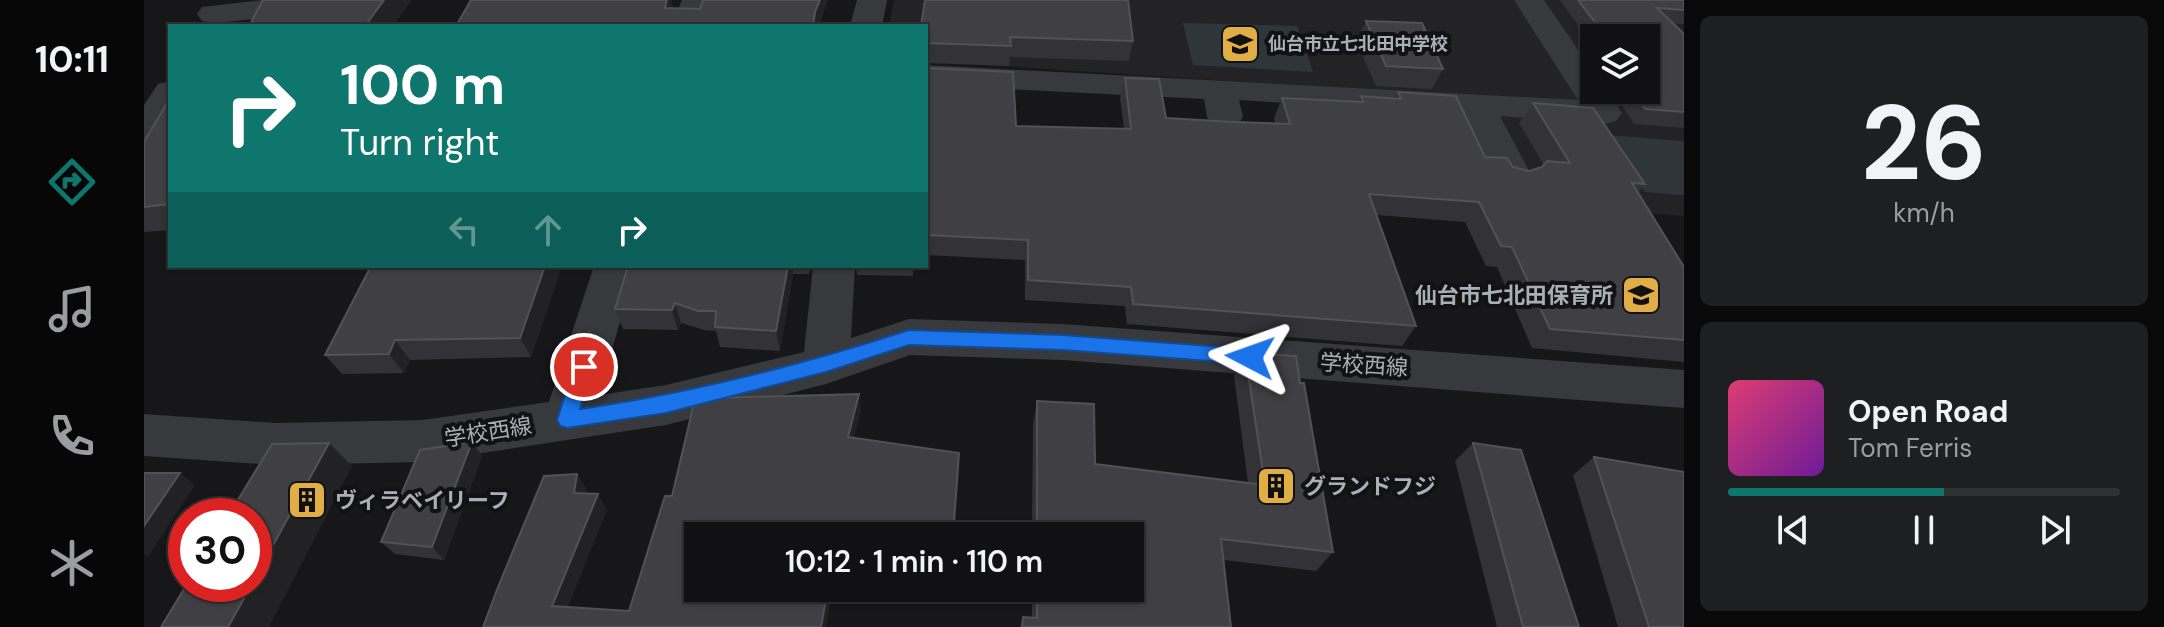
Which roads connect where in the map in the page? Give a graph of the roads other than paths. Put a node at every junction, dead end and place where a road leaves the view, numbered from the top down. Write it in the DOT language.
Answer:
graph roads {
  1 [pos="697,0"];
  2 [pos="872,0"];
  3 [pos="1529,0"];
  4 [pos="343,2"];
  5 [pos="214,13"];
  6 [pos="689,24"];
  7 [pos="866,24"];
  8 [pos="928,75"];
  9 [pos="1219,89"];
  10 [pos="168,94"];
  11 [pos="1476,104"];
  12 [pos="1227,128"];
  13 [pos="144,133"];
  14 [pos="1513,176"];
  15 [pos="614,268"];
  16 [pos="834,268"];
  17 [pos="826,365"];
  18 [pos="1684,389"];
  19 [pos="567,420"];
  20 [pos="144,435"];
  1 -- 6 [label="street"];
  2 -- 7 [label="street"];
  3 -- 11 [label="street"];
  4 -- 5 [label="street"];
  8 -- 9 [label="street"];
  9 -- 11 [label="street"];
  9 -- 12 [label="street"];
  10 -- 13 [label="street"];
  11 -- 14 [label="street"];
  15 -- 19 [label="street"];
  16 -- 17 [label="street"];
  17 -- 18 [label="street, 学校西線"];
  17 -- 19 [label="street, 学校西線"];
  19 -- 20 [label="street, 学校西線"];
}
